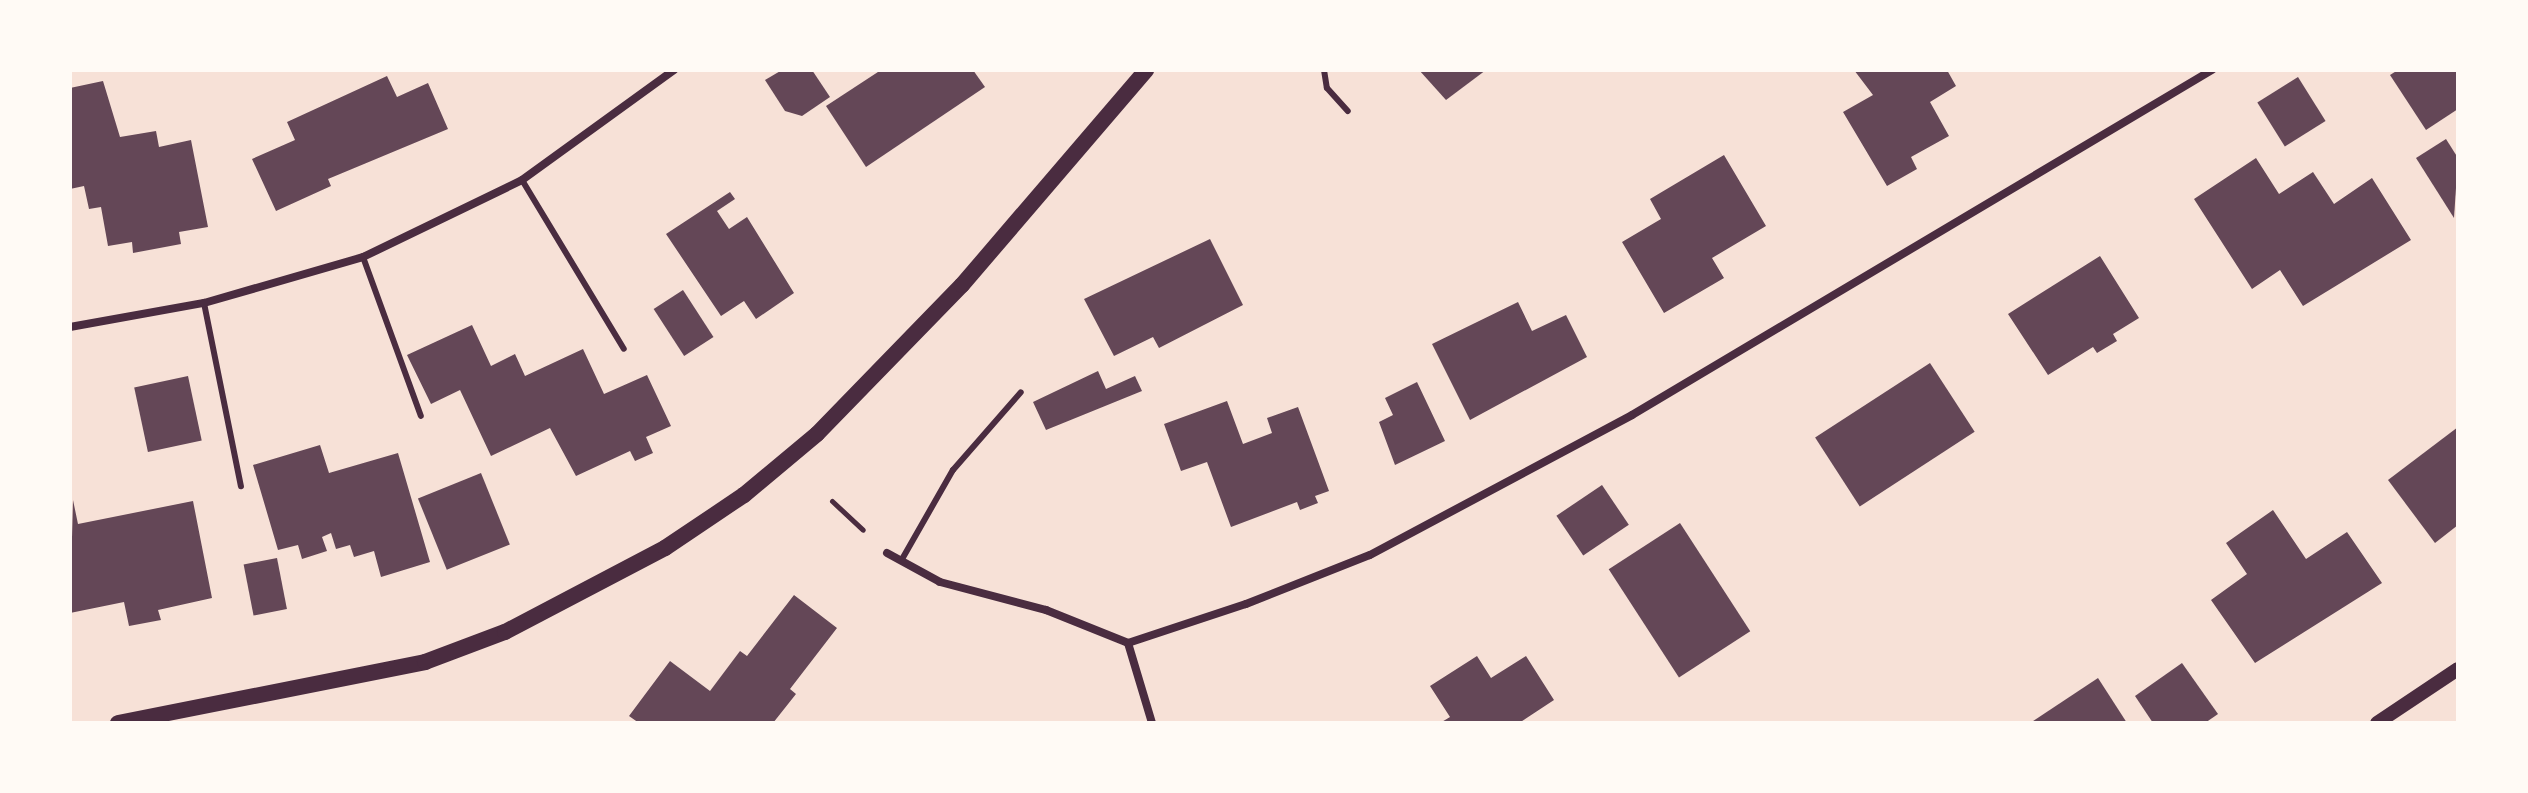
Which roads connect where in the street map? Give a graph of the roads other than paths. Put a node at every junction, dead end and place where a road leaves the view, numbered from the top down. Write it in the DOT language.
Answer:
graph roads {
  1 [pos="674,70"];
  2 [pos="1146,70"];
  3 [pos="1324,70"];
  4 [pos="2212,70"];
  5 [pos="1348,111"];
  6 [pos="522,180"];
  7 [pos="363,257"];
  8 [pos="204,303"];
  9 [pos="70,327"];
  10 [pos="624,349"];
  11 [pos="1021,392"];
  12 [pos="421,416"];
  13 [pos="241,486"];
  14 [pos="887,553"];
  15 [pos="901,561"];
  16 [pos="1128,643"];
  17 [pos="2458,669"];
  18 [pos="118,723"];
  19 [pos="1152,723"];
  20 [pos="2377,723"];
  1 -- 6 [label="street"];
  2 -- 18 [label="main road"];
  3 -- 5 [label="lane"];
  4 -- 16 [label="street"];
  6 -- 7 [label="street"];
  6 -- 10 [label="lane"];
  7 -- 8 [label="street"];
  7 -- 12 [label="lane"];
  8 -- 9 [label="street"];
  8 -- 13 [label="lane"];
  11 -- 15 [label="lane"];
  14 -- 15 [label="street"];
  15 -- 16 [label="street"];
  16 -- 19 [label="street"];
  17 -- 20 [label="street"];
}
